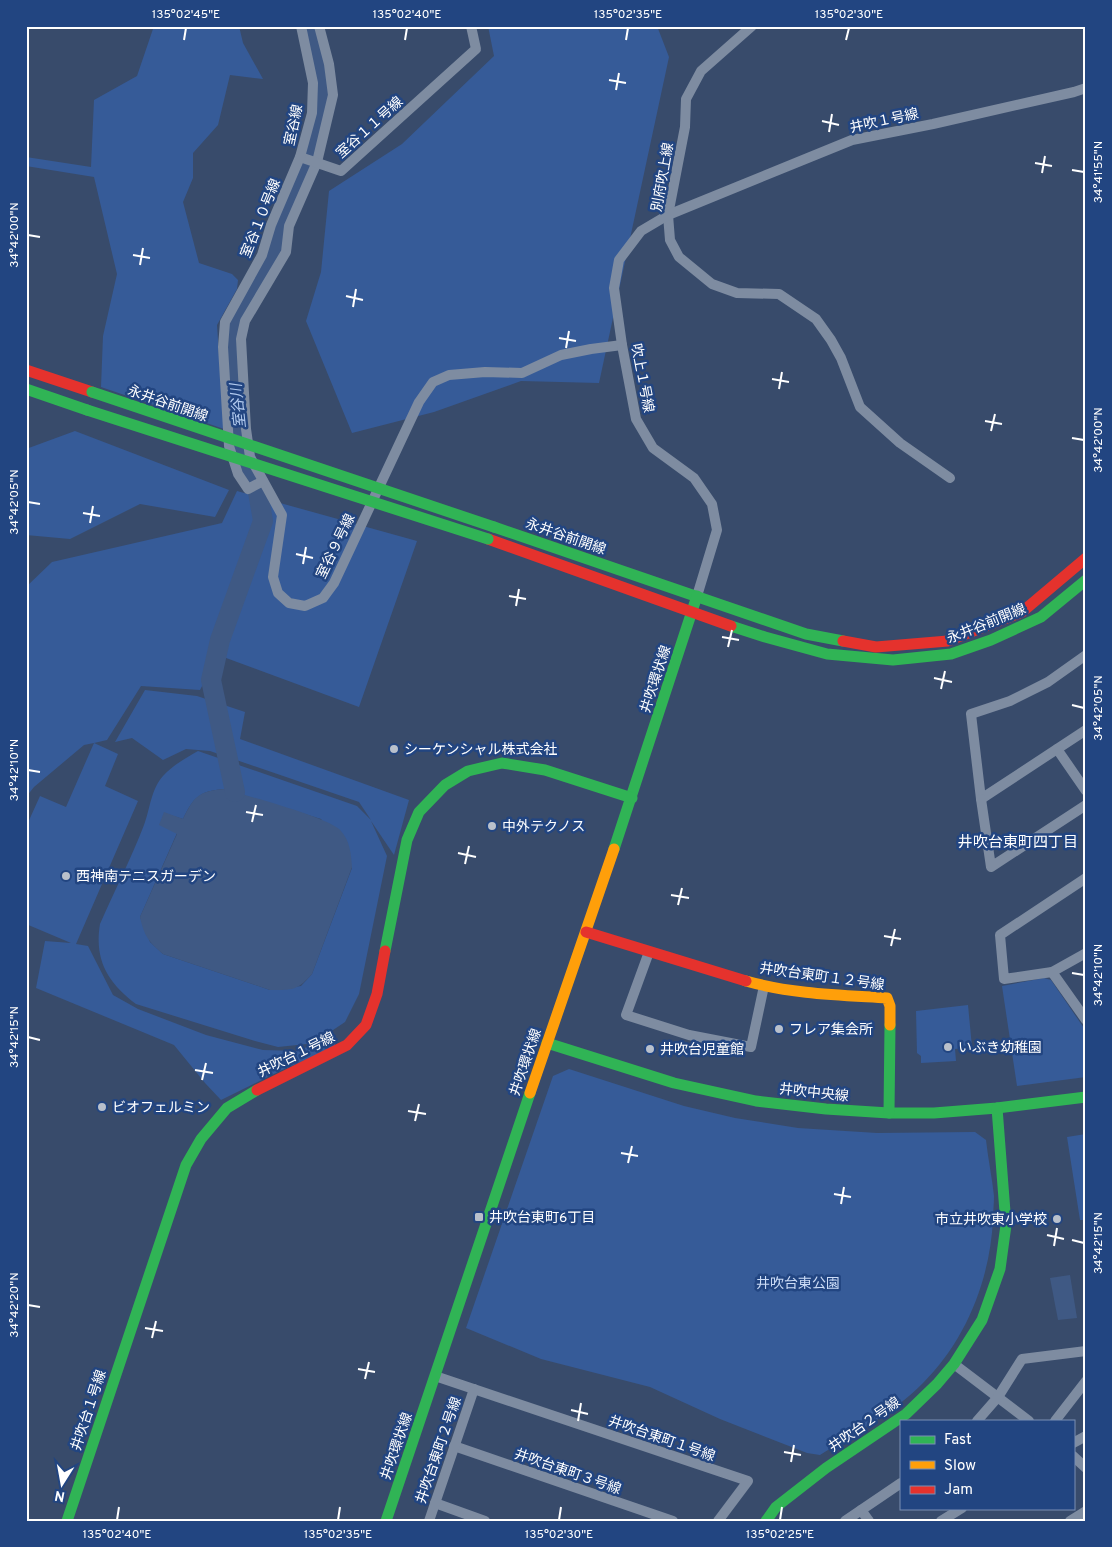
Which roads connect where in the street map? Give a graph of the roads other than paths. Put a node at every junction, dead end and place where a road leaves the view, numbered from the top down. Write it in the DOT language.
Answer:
graph roads {
  1 [pos="301,26"];
  2 [pos="319,26"];
  3 [pos="471,26"];
  4 [pos="752,26"];
  5 [pos="1086,88"];
  6 [pos="300,157"];
  7 [pos="317,162"];
  8 [pos="668,215"];
  9 [pos="622,346"];
  10 [pos="26,370"];
  11 [pos="26,390"];
  12 [pos="950,478"];
  13 [pos="263,481"];
  14 [pos="1086,558"];
  15 [pos="1086,580"];
  16 [pos="697,596"];
  17 [pos="692,613"];
  18 [pos="1086,655"];
  19 [pos="1086,730"];
  20 [pos="1057,749"];
  21 [pos="1086,791"];
  22 [pos="632,798"];
  23 [pos="981,799"];
  24 [pos="1086,805"];
  25 [pos="1086,878"];
  26 [pos="586,932"];
  27 [pos="649,952"];
  28 [pos="1086,953"];
  29 [pos="1052,972"];
  30 [pos="764,986"];
  31 [pos="1086,1020"];
  32 [pos="547,1043"];
  33 [pos="1086,1096"];
  34 [pos="997,1108"];
  35 [pos="889,1113"];
  36 [pos="1086,1351"];
  37 [pos="954,1364"];
  38 [pos="435,1376"];
  39 [pos="1086,1381"];
  40 [pos="474,1389"];
  41 [pos="998,1397"];
  42 [pos="978,1420"];
  43 [pos="1029,1420"];
  44 [pos="1056,1420"];
  45 [pos="1086,1436"];
  46 [pos="1074,1442"];
  47 [pos="454,1446"];
  48 [pos="1074,1457"];
  49 [pos="1086,1468"];
  50 [pos="900,1484"];
  51 [pos="435,1503"];
  52 [pos="861,1510"];
  53 [pos="959,1510"];
  54 [pos="1086,1511"];
  55 [pos="67,1521"];
  56 [pos="386,1521"];
  57 [pos="429,1521"];
  58 [pos="485,1521"];
  59 [pos="672,1521"];
  60 [pos="718,1521"];
  61 [pos="766,1521"];
  62 [pos="845,1521"];
  63 [pos="869,1521"];
  64 [pos="941,1521"];
  65 [pos="1070,1521"];
  1 -- 6 [label="street, 室谷線"];
  2 -- 7 [label="street, 室谷１１号線"];
  3 -- 7 [label="street, 室谷１１号線"];
  4 -- 8 [label="street, 別府吹上線"];
  5 -- 8 [label="street, 井吹１号線"];
  6 -- 7 [label="street, 室谷線"];
  6 -- 13 [label="street, 室谷１０号線"];
  7 -- 13 [label="street, 室谷９号線"];
  8 -- 9 [label="street, 吹上１号線"];
  8 -- 12 [label="street, 別府吹上線"];
  9 -- 13 [label="street, 室谷９号線"];
  9 -- 16 [label="street, 吹上１号線"];
  10 -- 16 [label="street, 永井谷前開線, bridge"];
  11 -- 17 [label="street, 永井谷前開線, bridge"];
  14 -- 16 [label="street, 永井谷前開線"];
  15 -- 17 [label="street, 永井谷前開線"];
  16 -- 17 [label="street, 井吹環状線"];
  17 -- 22 [label="street, 井吹環状線"];
  18 -- 23 [label="street"];
  19 -- 20 [label="street"];
  20 -- 21 [label="street"];
  20 -- 23 [label="street"];
  22 -- 26 [label="street, 井吹環状線"];
  22 -- 55 [label="street, 井吹台１号線"];
  23 -- 24 [label="street"];
  25 -- 29 [label="street"];
  26 -- 27 [label="street, 井吹台東町１２号線"];
  26 -- 32 [label="street, 井吹環状線"];
  27 -- 30 [label="street, 井吹台東町１２号線"];
  27 -- 30 [label="street"];
  28 -- 29 [label="street"];
  29 -- 31 [label="street"];
  30 -- 35 [label="street, 井吹台東町１２号線"];
  32 -- 35 [label="street, 井吹中央線"];
  32 -- 38 [label="street, 井吹環状線"];
  33 -- 34 [label="street, 井吹中央線"];
  34 -- 35 [label="street, 井吹中央線"];
  34 -- 37 [label="street, 井吹台２号線"];
  36 -- 41 [label="street"];
  37 -- 41 [label="street"];
  37 -- 61 [label="street, 井吹台２号線"];
  38 -- 40 [label="street, 井吹台東町１号線"];
  38 -- 56 [label="street, 井吹環状線"];
  39 -- 44 [label="street"];
  40 -- 47 [label="street, 井吹台東町２号線"];
  40 -- 60 [label="street, 井吹台東町１号線"];
  41 -- 42 [label="street"];
  41 -- 43 [label="street"];
  45 -- 46 [label="street"];
  47 -- 51 [label="street, 井吹台東町２号線"];
  47 -- 59 [label="street, 井吹台東町３号線"];
  48 -- 49 [label="street"];
  50 -- 52 [label="street"];
  51 -- 57 [label="street, 井吹台東町２号線"];
  51 -- 58 [label="street"];
  52 -- 62 [label="street"];
  52 -- 63 [label="street"];
  53 -- 64 [label="street"];
  54 -- 65 [label="street"];
}
